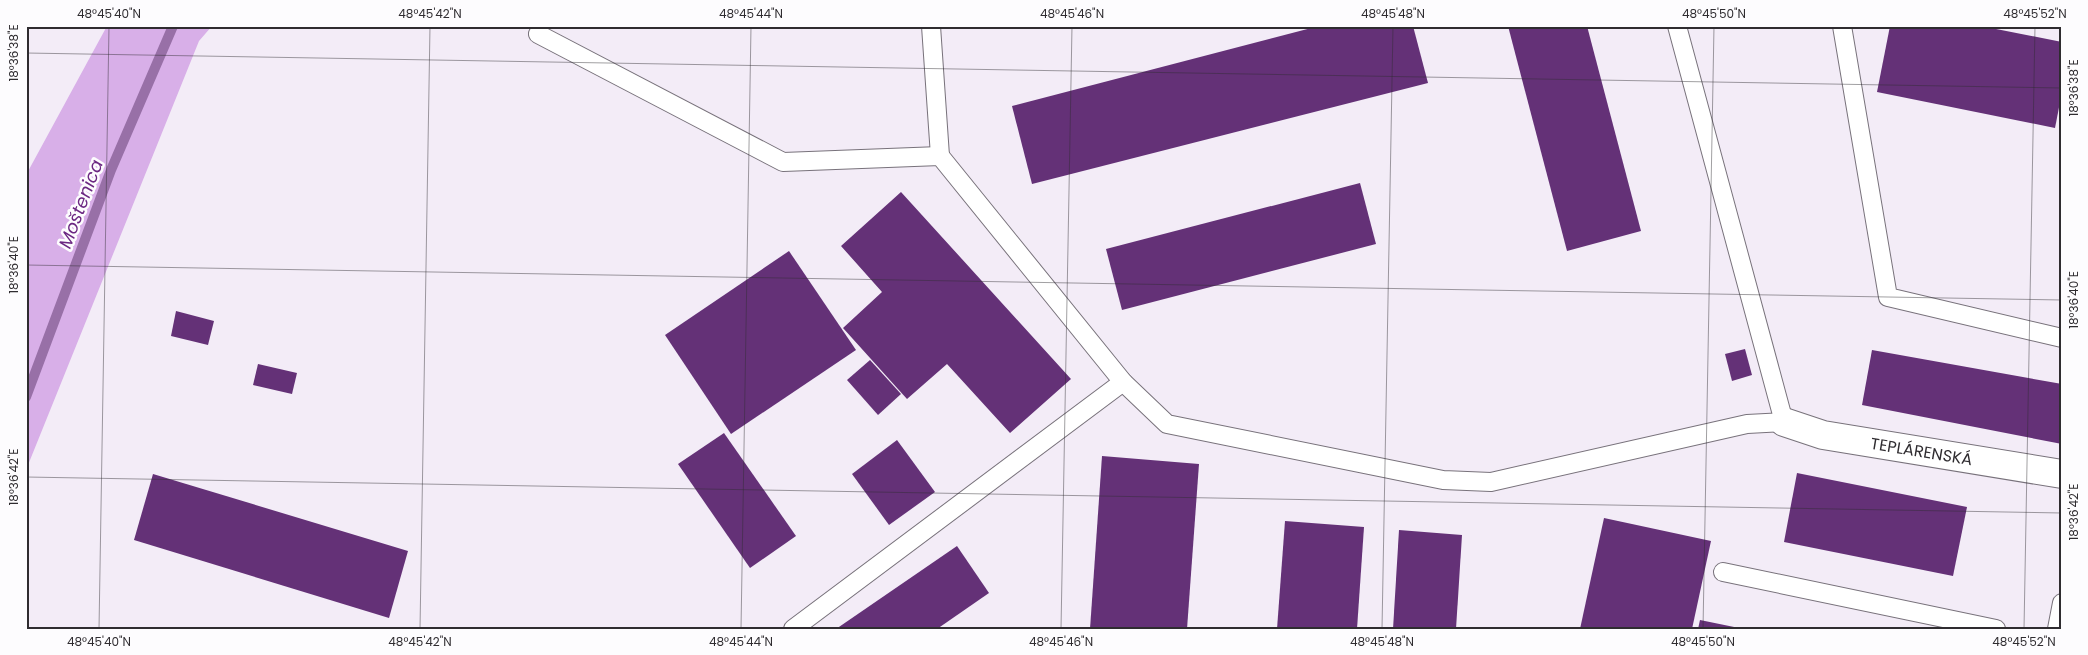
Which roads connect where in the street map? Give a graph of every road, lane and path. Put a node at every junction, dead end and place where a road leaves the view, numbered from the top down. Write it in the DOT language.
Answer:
graph roads {
  1 [pos="931,26"];
  2 [pos="1677,26"];
  3 [pos="1842,26"];
  4 [pos="538,34"];
  5 [pos="940,156"];
  6 [pos="2062,338"];
  7 [pos="1123,382"];
  8 [pos="1784,422"];
  9 [pos="2062,474"];
  10 [pos="1723,572"];
  11 [pos="2062,603"];
  12 [pos="793,629"];
  13 [pos="1996,629"];
  14 [pos="2057,629"];
  1 -- 5 [label="lane"];
  2 -- 8 [label="lane"];
  3 -- 6 [label="lane"];
  4 -- 5 [label="lane"];
  5 -- 7 [label="lane"];
  7 -- 8 [label="lane"];
  7 -- 12 [label="lane"];
  8 -- 9 [label="street, TEPLÁRENSKÁ"];
  10 -- 13 [label="lane"];
  11 -- 14 [label="lane"];
}
